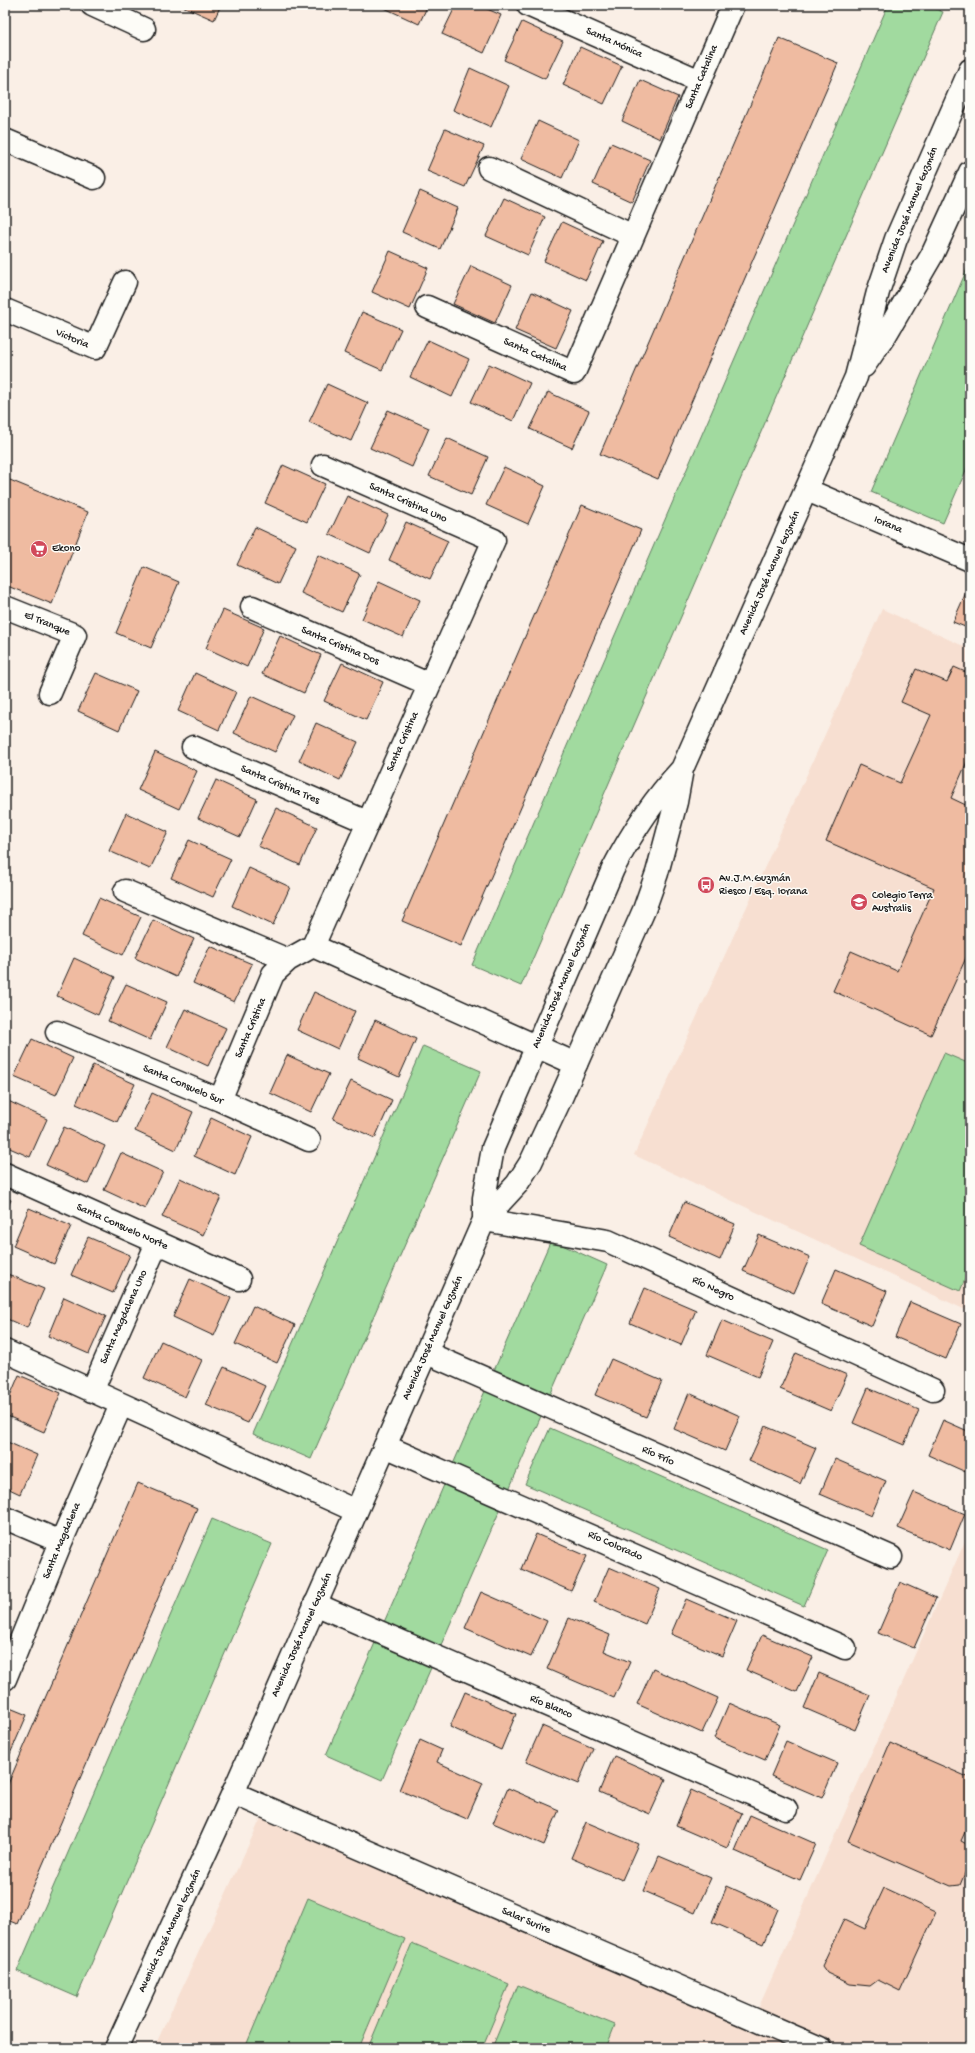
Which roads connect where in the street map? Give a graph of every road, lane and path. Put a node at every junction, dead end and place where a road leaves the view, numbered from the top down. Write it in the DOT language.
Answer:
graph roads {
  1 [pos="92,5"];
  2 [pos="528,5"];
  3 [pos="733,5"];
  4 [pos="144,29"];
  5 [pos="970,70"];
  6 [pos="700,81"];
  7 [pos="5,140"];
  8 [pos="489,168"];
  9 [pos="970,172"];
  10 [pos="94,178"];
  11 [pos="633,236"];
  12 [pos="125,282"];
  13 [pos="427,307"];
  14 [pos="5,310"];
  15 [pos="856,377"];
  16 [pos="323,465"];
  17 [pos="807,490"];
  18 [pos="494,540"];
  19 [pos="970,560"];
  20 [pos="5,607"];
  21 [pos="252,607"];
  22 [pos="428,684"];
  23 [pos="50,693"];
  24 [pos="193,747"];
  25 [pos="682,769"];
  26 [pos="367,822"];
  27 [pos="126,891"];
  28 [pos="312,946"];
  29 [pos="288,960"];
  30 [pos="57,1032"];
  31 [pos="536,1046"];
  32 [pos="576,1064"];
  33 [pos="220,1100"];
  34 [pos="309,1140"];
  35 [pos="5,1174"];
  36 [pos="484,1220"];
  37 [pos="157,1243"];
  38 [pos="239,1280"];
  39 [pos="5,1351"];
  40 [pos="427,1353"];
  41 [pos="933,1390"];
  42 [pos="92,1391"];
  43 [pos="122,1405"];
  44 [pos="385,1446"];
  45 [pos="356,1511"];
  46 [pos="5,1518"];
  47 [pos="61,1542"];
  48 [pos="891,1558"];
  49 [pos="315,1604"];
  50 [pos="845,1648"];
  51 [pos="5,1679"];
  52 [pos="233,1793"];
  53 [pos="786,1809"];
  54 [pos="116,2048"];
  55 [pos="820,2048"];
  1 -- 4 [label="street"];
  2 -- 6 [label="street, Santa Mónica"];
  3 -- 6 [label="street, Santa Catalina"];
  5 -- 15 [label="street, Avenida José Manuel Guzmán"];
  6 -- 11 [label="street, Santa Catalina"];
  7 -- 10 [label="street"];
  8 -- 11 [label="street"];
  9 -- 15 [label="street, Avenida José Manuel Guzmán"];
  11 -- 13 [label="street, Santa Catalina"];
  12 -- 14 [label="street, Victoria"];
  15 -- 17 [label="street, Avenida José Manuel Guzmán"];
  16 -- 18 [label="street, Santa Cristina Uno"];
  17 -- 19 [label="street, Iorana"];
  17 -- 25 [label="street, Avenida José Manuel Guzmán"];
  18 -- 22 [label="street, Santa Cristina"];
  20 -- 23 [label="street, El Tranque"];
  21 -- 22 [label="street, Santa Cristina Dos"];
  22 -- 26 [label="street, Santa Cristina"];
  24 -- 26 [label="street, Santa Cristina Tres"];
  25 -- 31 [label="street, Avenida José Manuel Guzmán"];
  25 -- 32 [label="street, Avenida José Manuel Guzmán"];
  26 -- 28 [label="street, Santa Cristina"];
  27 -- 29 [label="street"];
  28 -- 29 [label="street, Santa Cristina"];
  28 -- 31 [label="street"];
  29 -- 33 [label="street, Santa Cristina"];
  30 -- 33 [label="street, Santa Consuelo Sur"];
  31 -- 32 [label="street"];
  31 -- 36 [label="street, Avenida José Manuel Guzmán"];
  32 -- 36 [label="street, Avenida José Manuel Guzmán"];
  33 -- 34 [label="street, Santa Consuelo Sur"];
  35 -- 37 [label="street, Santa Consuelo Norte"];
  36 -- 40 [label="street, Avenida José Manuel Guzmán"];
  36 -- 41 [label="street, Río Negro"];
  37 -- 38 [label="street, Santa Consuelo Norte"];
  37 -- 42 [label="street, Santa Magdalena Uno"];
  39 -- 42 [label="street"];
  40 -- 44 [label="street, Avenida José Manuel Guzmán"];
  40 -- 48 [label="street, Río Frío"];
  42 -- 43 [label="street"];
  43 -- 45 [label="street"];
  43 -- 47 [label="street, Santa Magdalena"];
  44 -- 45 [label="street, Avenida José Manuel Guzmán"];
  44 -- 50 [label="street, Río Colorado"];
  45 -- 49 [label="street, Avenida José Manuel Guzmán"];
  46 -- 47 [label="street"];
  47 -- 51 [label="street, Santa Magdalena"];
  49 -- 52 [label="street, Avenida José Manuel Guzmán"];
  49 -- 53 [label="street, Río Blanco"];
  52 -- 54 [label="street, Avenida José Manuel Guzmán"];
  52 -- 55 [label="street, Salar Surire"];
}
